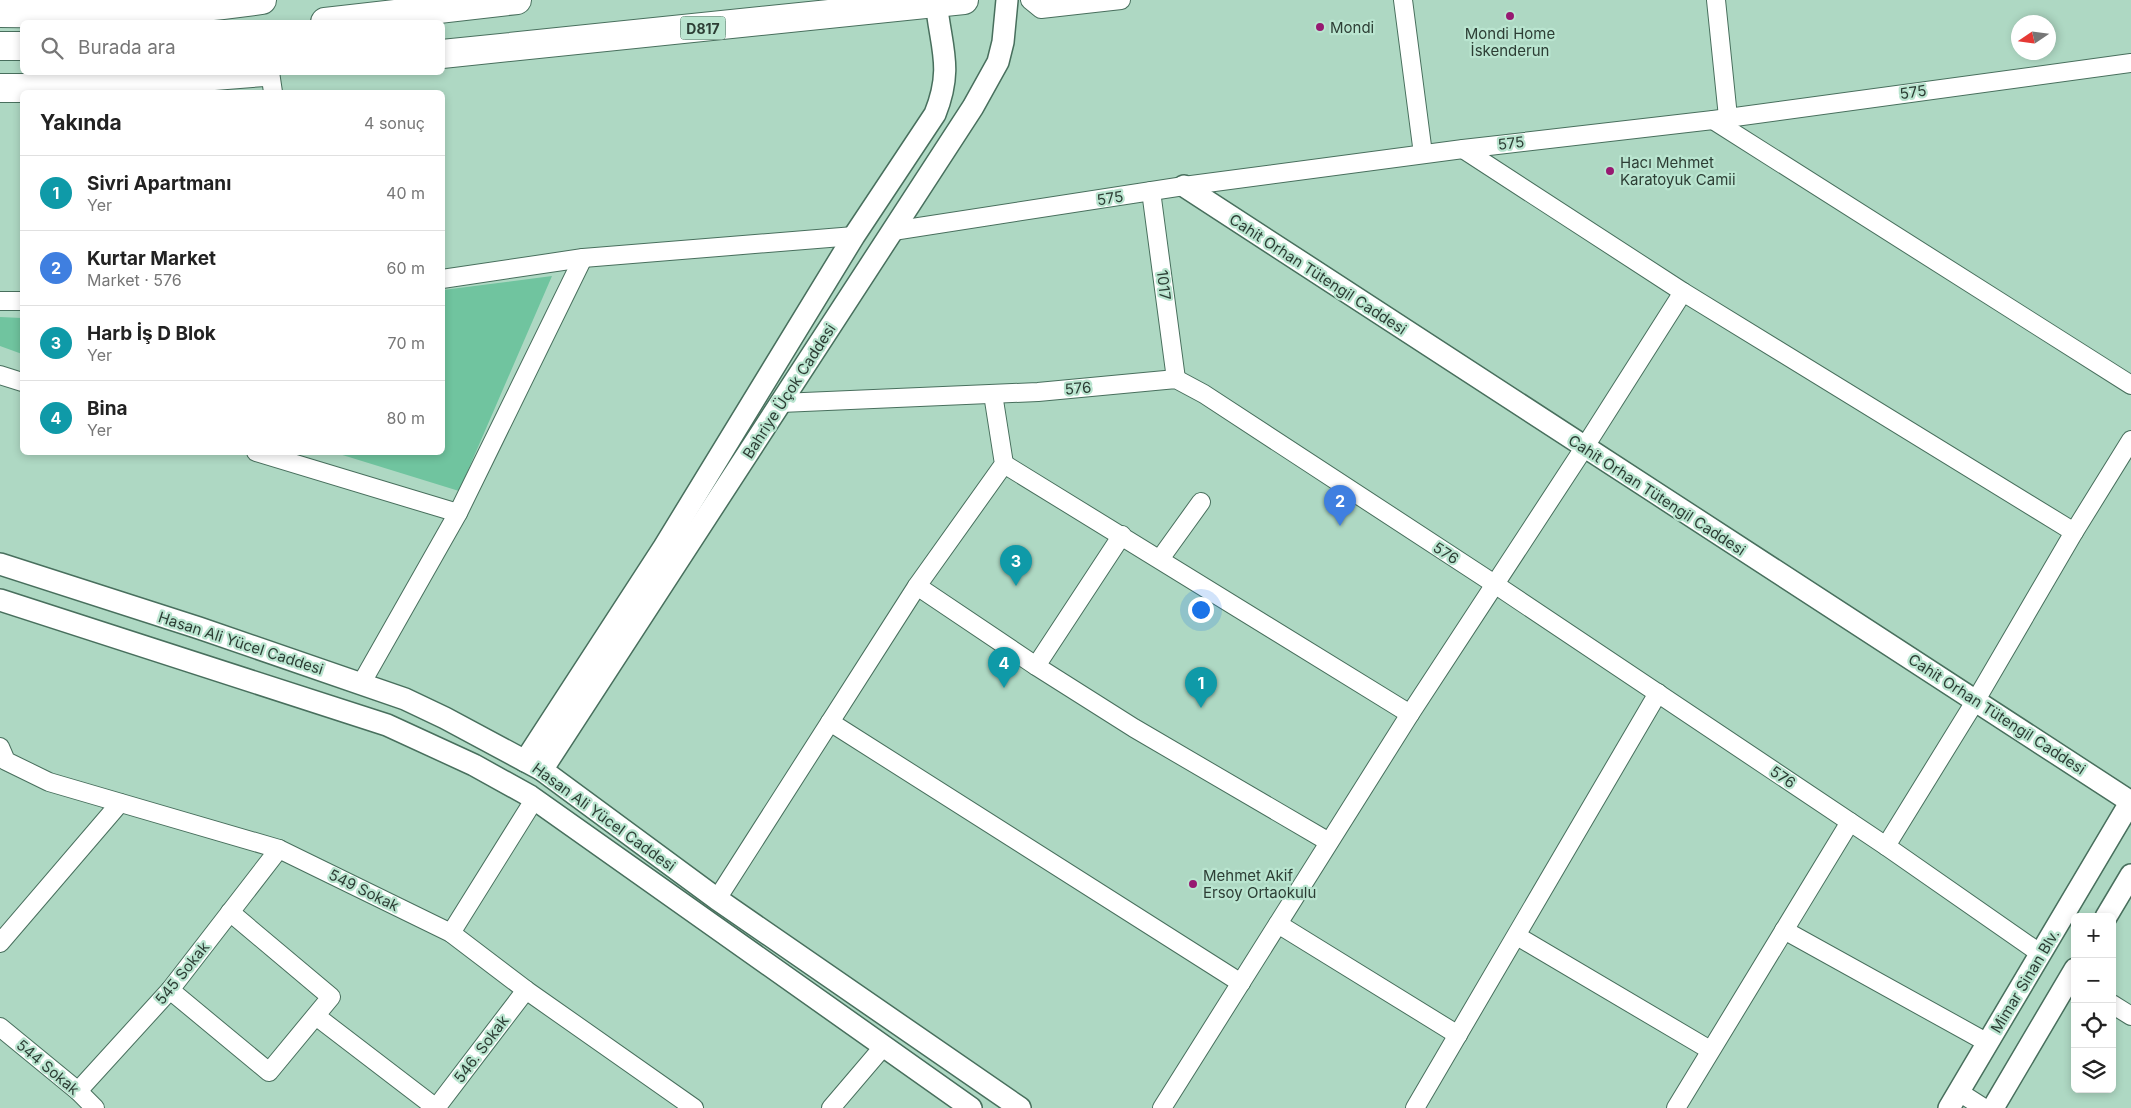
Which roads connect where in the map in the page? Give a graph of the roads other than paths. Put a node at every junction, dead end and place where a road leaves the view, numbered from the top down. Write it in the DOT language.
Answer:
graph roads {
  1 [pos="262,0"];
  2 [pos="518,0"];
  3 [pos="964,0"];
  4 [pos="1007,0"];
  5 [pos="1030,0"];
  6 [pos="1121,0"];
  7 [pos="1403,0"];
  8 [pos="1716,0"];
  9 [pos="936,2"];
  10 [pos="130,6"];
  11 [pos="0,13"];
  12 [pos="343,20"];
  13 [pos="0,46"];
  14 [pos="20,46"];
  15 [pos="445,54"];
  16 [pos="2131,63"];
  17 [pos="226,75"];
  18 [pos="270,75"];
  19 [pos="0,88"];
  20 [pos="273,90"];
  21 [pos="1721,118"];
  22 [pos="1463,149"];
  23 [pos="1423,154"];
  24 [pos="1184,186"];
  25 [pos="1151,191"];
  26 [pos="893,231"];
  27 [pos="854,236"];
  28 [pos="583,258"];
  29 [pos="445,279"];
  30 [pos="1682,292"];
  31 [pos="0,301"];
  32 [pos="20,301"];
  33 [pos="0,375"];
  34 [pos="1176,379"];
  35 [pos="20,381"];
  36 [pos="2131,384"];
  37 [pos="993,394"];
  38 [pos="781,403"];
  39 [pos="2131,440"];
  40 [pos="1584,448"];
  41 [pos="266,455"];
  42 [pos="1004,464"];
  43 [pos="1201,502"];
  44 [pos="458,513"];
  45 [pos="2074,532"];
  46 [pos="1122,535"];
  47 [pos="1160,559"];
  48 [pos="0,564"];
  49 [pos="1496,585"];
  50 [pos="917,586"];
  51 [pos="0,602"];
  52 [pos="1036,666"];
  53 [pos="362,684"];
  54 [pos="1658,693"];
  55 [pos="1976,700"];
  56 [pos="1410,714"];
  57 [pos="830,722"];
  58 [pos="0,747"];
  59 [pos="534,766"];
  60 [pos="534,800"];
  61 [pos="2131,802"];
  62 [pos="120,803"];
  63 [pos="1850,822"];
  64 [pos="1329,842"];
  65 [pos="1886,846"];
  66 [pos="279,849"];
  67 [pos="2131,875"];
  68 [pos="717,899"];
  69 [pos="230,912"];
  70 [pos="2108,913"];
  71 [pos="1278,924"];
  72 [pos="1784,930"];
  73 [pos="451,933"];
  74 [pos="1516,936"];
  75 [pos="0,943"];
  76 [pos="2041,954"];
  77 [pos="2071,978"];
  78 [pos="1241,983"];
  79 [pos="170,990"];
  80 [pos="526,990"];
  81 [pos="2116,1007"];
  82 [pos="316,1016"];
  83 [pos="2131,1016"];
  84 [pos="0,1027"];
  85 [pos="1458,1035"];
  86 [pos="1988,1043"];
  87 [pos="883,1047"];
  88 [pos="1710,1050"];
  89 [pos="78,1091"];
  90 [pos="1954,1100"];
  91 [pos="95,1108"];
  92 [pos="436,1108"];
  93 [pos="694,1108"];
  94 [pos="831,1108"];
  95 [pos="971,1108"];
  96 [pos="1020,1108"];
  97 [pos="1162,1108"];
  98 [pos="1415,1108"];
  99 [pos="1676,1108"];
  100 [pos="1984,1108"];
  101 [pos="1993,1108"];
  1 -- 10 [label="highway"];
  2 -- 12 [label="highway"];
  3 -- 9 [label="highway, D817"];
  4 -- 26 [label="street, Bahriye Üçok Caddesi"];
  5 -- 6 [label="street"];
  7 -- 23 [label="street"];
  8 -- 21 [label="street"];
  9 -- 15 [label="highway, D817"];
  9 -- 27 [label="street, Bahriye Üçok Caddesi"];
  10 -- 11 [label="highway"];
  13 -- 14 [label="highway"];
  16 -- 21 [label="street, 575"];
  17 -- 19 [label="highway"];
  18 -- 20 [label="street"];
  21 -- 22 [label="street, 575"];
  21 -- 36 [label="street"];
  22 -- 23 [label="street, 575"];
  22 -- 30 [label="street"];
  23 -- 24 [label="street, 575"];
  24 -- 25 [label="street, 575"];
  24 -- 40 [label="street, Cahit Orhan Tütengil Caddesi"];
  25 -- 26 [label="street, 575"];
  25 -- 34 [label="street, 1017"];
  26 -- 38 [label="street, Bahriye Üçok Caddesi"];
  27 -- 28 [label="street"];
  27 -- 59 [label="street, Bahriye Üçok Caddesi"];
  28 -- 29 [label="street"];
  28 -- 44 [label="street"];
  30 -- 40 [label="street"];
  30 -- 45 [label="street"];
  31 -- 32 [label="street"];
  33 -- 35 [label="street"];
  34 -- 37 [label="street, 576"];
  34 -- 49 [label="street, 576"];
  37 -- 38 [label="street, 576"];
  37 -- 42 [label="street"];
  38 -- 59 [label="street, Bahriye Üçok Caddesi"];
  39 -- 45 [label="street"];
  40 -- 49 [label="street"];
  40 -- 55 [label="street, Cahit Orhan Tütengil Caddesi"];
  41 -- 44 [label="street"];
  42 -- 46 [label="street"];
  42 -- 50 [label="street"];
  43 -- 47 [label="street"];
  44 -- 53 [label="street"];
  45 -- 55 [label="street"];
  46 -- 47 [label="street"];
  46 -- 52 [label="street"];
  47 -- 56 [label="street"];
  48 -- 53 [label="street, Hasan Ali Yücel Caddesi"];
  49 -- 54 [label="street, 576"];
  49 -- 56 [label="street"];
  50 -- 52 [label="street"];
  50 -- 57 [label="street"];
  51 -- 60 [label="street"];
  52 -- 64 [label="street"];
  53 -- 59 [label="street, Hasan Ali Yücel Caddesi"];
  54 -- 63 [label="street, 576"];
  54 -- 74 [label="street"];
  55 -- 61 [label="street, Cahit Orhan Tütengil Caddesi"];
  55 -- 65 [label="street"];
  56 -- 64 [label="street"];
  57 -- 68 [label="street"];
  57 -- 78 [label="street"];
  58 -- 62 [label="street, 549 Sokak"];
  59 -- 68 [label="street, Hasan Ali Yücel Caddesi"];
  60 -- 73 [label="street"];
  60 -- 87 [label="street"];
  61 -- 76 [label="street, Mimar Sinan Blv."];
  62 -- 66 [label="street, 549 Sokak"];
  62 -- 75 [label="street"];
  63 -- 65 [label="street, 576"];
  63 -- 72 [label="street"];
  64 -- 71 [label="street"];
  65 -- 76 [label="street, 576"];
  66 -- 69 [label="street, 545 Sokak"];
  66 -- 73 [label="street, 549 Sokak"];
  67 -- 70 [label="street"];
  68 -- 96 [label="street, Hasan Ali Yücel Caddesi"];
  69 -- 79 [label="street, 545 Sokak"];
  69 -- 82 [label="street"];
  71 -- 78 [label="street"];
  71 -- 85 [label="street"];
  72 -- 86 [label="street"];
  72 -- 88 [label="street"];
  73 -- 80 [label="street, 549 Sokak"];
  74 -- 85 [label="street"];
  74 -- 88 [label="street"];
  76 -- 86 [label="street, Mimar Sinan Blv."];
  77 -- 101 [label="street"];
  78 -- 97 [label="street"];
  79 -- 82 [label="street"];
  79 -- 89 [label="street, 545 Sokak"];
  80 -- 92 [label="street, 546. Sokak"];
  80 -- 93 [label="street, 549 Sokak"];
  81 -- 83 [label="street"];
  82 -- 92 [label="street"];
  84 -- 89 [label="street, 544 Sokak"];
  85 -- 98 [label="street"];
  86 -- 90 [label="street, Mimar Sinan Blv."];
  87 -- 94 [label="street"];
  87 -- 95 [label="street"];
  88 -- 99 [label="street"];
  89 -- 91 [label="street, 544 Sokak"];
  90 -- 100 [label="street"];
}
